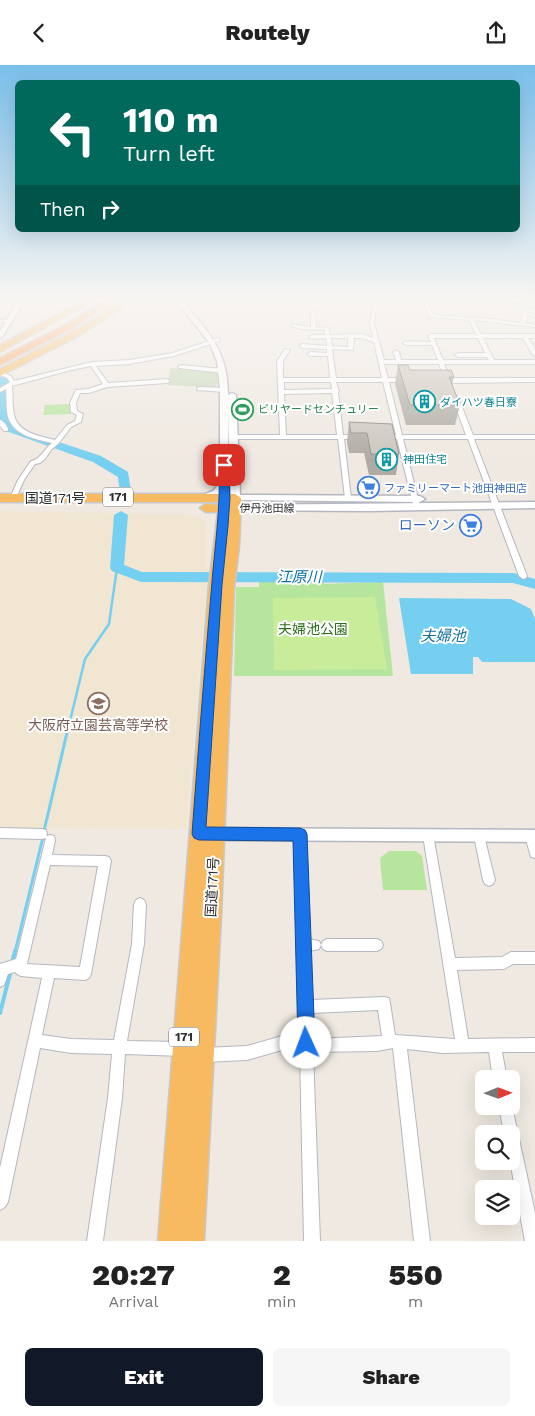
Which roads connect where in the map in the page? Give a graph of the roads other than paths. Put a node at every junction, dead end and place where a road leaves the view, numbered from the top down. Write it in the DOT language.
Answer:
graph roads {
  1 [pos="330,352"];
  2 [pos="396,352"];
  3 [pos="18,353"];
  4 [pos="31,353"];
  5 [pos="39,353"];
  6 [pos="178,353"];
  7 [pos="219,353"];
  8 [pos="223,353"];
  9 [pos="285,353"];
  10 [pos="321,353"];
  11 [pos="379,353"];
  12 [pos="416,353"];
  13 [pos="437,353"];
  14 [pos="310,354"];
  15 [pos="458,355"];
  16 [pos="489,355"];
  17 [pos="0,362"];
  18 [pos="381,362"];
  19 [pos="399,362"];
  20 [pos="418,362"];
  21 [pos="441,362"];
  22 [pos="492,362"];
  23 [pos="535,362"];
  24 [pos="92,364"];
  25 [pos="181,367"];
  26 [pos="0,369"];
  27 [pos="223,371"];
  28 [pos="0,373"];
  29 [pos="281,380"];
  30 [pos="333,380"];
  31 [pos="385,380"];
  32 [pos="412,380"];
  33 [pos="439,380"];
  34 [pos="448,380"];
  35 [pos="535,380"];
  36 [pos="167,381"];
  37 [pos="10,385"];
  38 [pos="106,385"];
  39 [pos="1,389"];
  40 [pos="199,389"];
  41 [pos="224,390"];
  42 [pos="336,391"];
  43 [pos="282,392"];
  44 [pos="0,421"];
  45 [pos="6,431"];
  46 [pos="234,437"];
  47 [pos="283,437"];
  48 [pos="341,437"];
  49 [pos="370,437"];
  50 [pos="379,437"];
  51 [pos="399,437"];
  52 [pos="470,437"];
  53 [pos="535,437"];
  54 [pos="57,442"];
  55 [pos="224,484"];
  56 [pos="0,497"];
  57 [pos="13,498"];
  58 [pos="200,498"];
  59 [pos="348,498"];
  60 [pos="535,500"];
  61 [pos="230,503"];
  62 [pos="415,503"];
  63 [pos="495,503"];
  64 [pos="0,504"];
  65 [pos="535,505"];
  66 [pos="523,577"];
  67 [pos="0,833"];
  68 [pos="207,834"];
  69 [pos="300,834"];
  70 [pos="428,835"];
  71 [pos="479,836"];
  72 [pos="533,836"];
  73 [pos="46,837"];
  74 [pos="535,853"];
  75 [pos="46,860"];
  76 [pos="489,880"];
  77 [pos="140,905"];
  78 [pos="315,945"];
  79 [pos="378,945"];
  80 [pos="535,958"];
  81 [pos="21,964"];
  82 [pos="450,964"];
  83 [pos="49,973"];
  84 [pos="0,981"];
  85 [pos="305,1007"];
  86 [pos="35,1041"];
  87 [pos="394,1041"];
  88 [pos="306,1043"];
  89 [pos="494,1045"];
  90 [pos="535,1045"];
  91 [pos="463,1046"];
  92 [pos="119,1048"];
  93 [pos="192,1052"];
  94 [pos="498,1070"];
  95 [pos="508,1115"];
  96 [pos="0,1202"];
  97 [pos="95,1241"];
  98 [pos="171,1241"];
  99 [pos="191,1241"];
  100 [pos="312,1241"];
  101 [pos="422,1241"];
  102 [pos="533,1241"];
  1 -- 30 [label="street"];
  2 -- 19 [label="street"];
  3 -- 17 [label="highway"];
  4 -- 26 [label="highway"];
  5 -- 28 [label="highway"];
  6 -- 24 [label="street"];
  7 -- 27 [label="main road, 伊丹池田線"];
  8 -- 46 [label="main road, 伊丹池田線"];
  9 -- 29 [label="street"];
  10 -- 14 [label="street"];
  11 -- 18 [label="street"];
  12 -- 20 [label="street"];
  13 -- 21 [label="street"];
  15 -- 16 [label="street"];
  16 -- 22 [label="street"];
  18 -- 19 [label="street"];
  18 -- 31 [label="street"];
  19 -- 20 [label="street"];
  20 -- 21 [label="street"];
  21 -- 22 [label="street"];
  21 -- 34 [label="street"];
  22 -- 23 [label="street"];
  24 -- 37 [label="street"];
  24 -- 38 [label="street"];
  25 -- 27 [label="street"];
  27 -- 41 [label="main road, 伊丹池田線"];
  28 -- 37 [label="street"];
  29 -- 30 [label="street"];
  29 -- 43 [label="street"];
  30 -- 31 [label="street"];
  30 -- 42 [label="street"];
  31 -- 32 [label="street"];
  31 -- 51 [label="street"];
  33 -- 34 [label="street"];
  34 -- 35 [label="street"];
  34 -- 52 [label="street"];
  36 -- 38 [label="street"];
  37 -- 39 [label="street"];
  37 -- 54 [label="street"];
  38 -- 54 [label="street"];
  40 -- 41 [label="street"];
  41 -- 55 [label="main road, 伊丹池田線"];
  42 -- 43 [label="street"];
  42 -- 48 [label="street"];
  43 -- 47 [label="street"];
  44 -- 45 [label="street"];
  46 -- 47 [label="street"];
  46 -- 61 [label="main road, 伊丹池田線"];
  47 -- 48 [label="street"];
  48 -- 49 [label="street"];
  48 -- 59 [label="street"];
  50 -- 51 [label="street"];
  51 -- 52 [label="street"];
  51 -- 62 [label="street"];
  52 -- 53 [label="street"];
  52 -- 63 [label="street"];
  54 -- 57 [label="street"];
  55 -- 58 [label="street"];
  55 -- 61 [label="main road, 伊丹池田線"];
  56 -- 57 [label="highway, 国道171号 / 171"];
  57 -- 58 [label="highway, 国道171号 / 171"];
  58 -- 61 [label="highway, 国道171号 / 171"];
  59 -- 61 [label="main road, 伊丹池田線"];
  59 -- 62 [label="main road, 伊丹池田線"];
  60 -- 63 [label="main road, 伊丹池田線"];
  61 -- 62 [label="main road, 伊丹池田線"];
  61 -- 64 [label="highway, 国道171号 / 171"];
  61 -- 68 [label="highway, 国道171号 / 171"];
  62 -- 63 [label="main road, 伊丹池田線"];
  63 -- 65 [label="main road, 伊丹池田線"];
  63 -- 66 [label="street"];
  67 -- 73 [label="street"];
  68 -- 69 [label="street"];
  68 -- 93 [label="highway, 国道171号 / 171"];
  69 -- 70 [label="street"];
  69 -- 78 [label="street"];
  70 -- 71 [label="street"];
  70 -- 82 [label="street"];
  71 -- 72 [label="street"];
  71 -- 76 [label="street"];
  72 -- 74 [label="street"];
  73 -- 75 [label="street"];
  75 -- 81 [label="street"];
  75 -- 83 [label="street"];
  77 -- 92 [label="street"];
  78 -- 79 [label="street"];
  78 -- 85 [label="street"];
  80 -- 82 [label="street"];
  81 -- 83 [label="street"];
  81 -- 84 [label="street"];
  82 -- 91 [label="street"];
  83 -- 86 [label="street"];
  85 -- 87 [label="street"];
  85 -- 88 [label="street"];
  86 -- 92 [label="street"];
  86 -- 96 [label="street"];
  87 -- 88 [label="street"];
  87 -- 91 [label="street"];
  87 -- 101 [label="street"];
  88 -- 93 [label="street"];
  88 -- 100 [label="street"];
  89 -- 90 [label="street"];
  89 -- 91 [label="street"];
  89 -- 94 [label="street"];
  92 -- 93 [label="street"];
  92 -- 97 [label="street"];
  93 -- 98 [label="highway, 国道171号 / 171"];
  93 -- 99 [label="highway, 国道171号 / 171"];
  95 -- 102 [label="street"];
}
